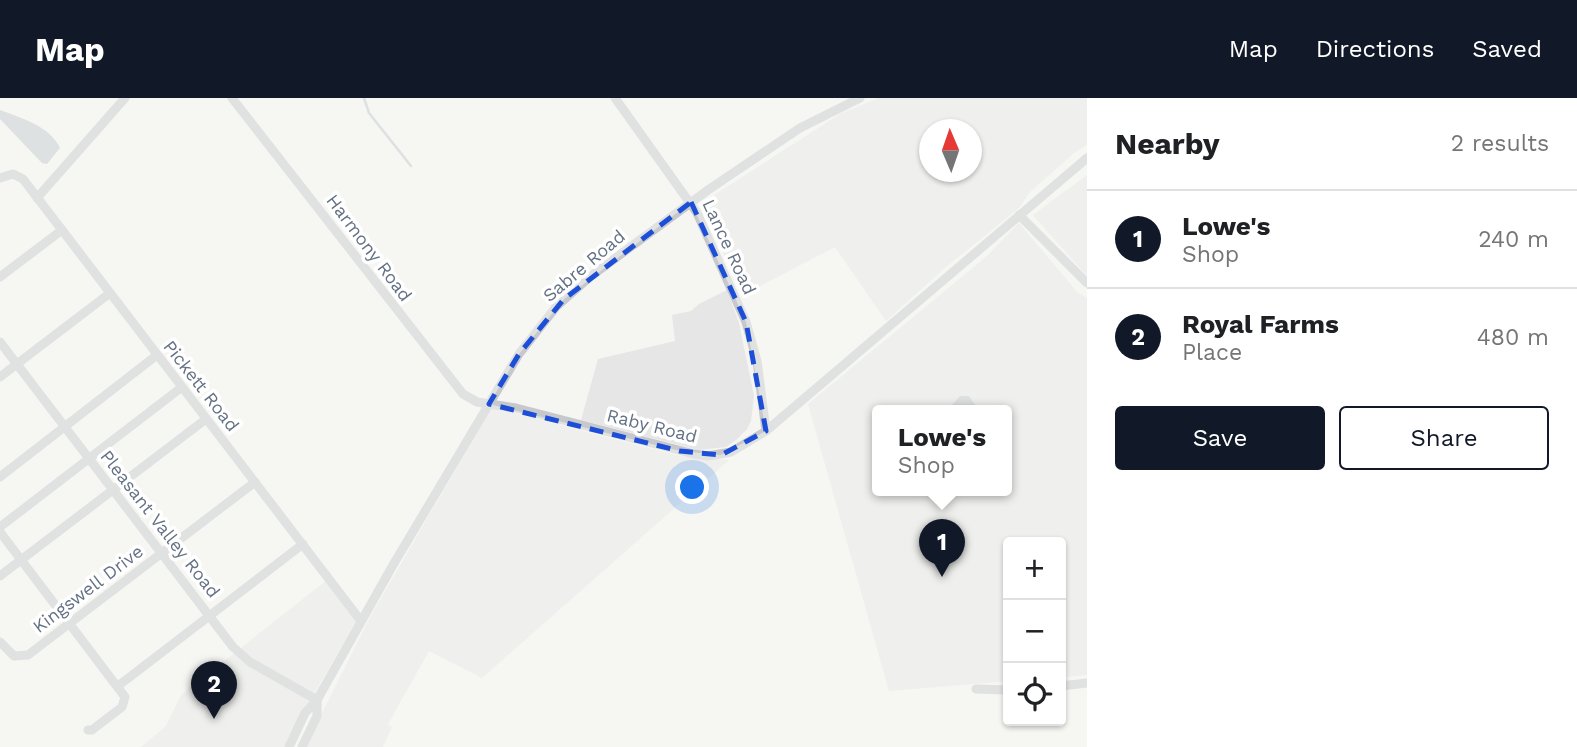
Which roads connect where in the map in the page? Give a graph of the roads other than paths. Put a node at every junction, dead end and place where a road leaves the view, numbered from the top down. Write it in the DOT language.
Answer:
graph roads {
  1 [pos="125,98"];
  2 [pos="232,98"];
  3 [pos="615,98"];
  4 [pos="860,98"];
  5 [pos="1087,158"];
  6 [pos="0,178"];
  7 [pos="37,198"];
  8 [pos="691,202"];
  9 [pos="1019,215"];
  10 [pos="62,230"];
  11 [pos="0,277"];
  12 [pos="1087,283"];
  13 [pos="110,293"];
  14 [pos="0,342"];
  15 [pos="158,355"];
  16 [pos="17,364"];
  17 [pos="0,377"];
  18 [pos="182,387"];
  19 [pos="489,404"];
  20 [pos="206,419"];
  21 [pos="65,428"];
  22 [pos="766,431"];
  23 [pos="90,459"];
  24 [pos="0,477"];
  25 [pos="255,482"];
  26 [pos="114,490"];
  27 [pos="0,529"];
  28 [pos="303,544"];
  29 [pos="163,552"];
  30 [pos="22,560"];
  31 [pos="0,576"];
  32 [pos="210,616"];
  33 [pos="361,621"];
  34 [pos="69,624"];
  35 [pos="3,645"];
  36 [pos="1087,683"];
  37 [pos="1066,685"];
  38 [pos="118,686"];
  39 [pos="976,689"];
  40 [pos="1003,690"];
  41 [pos="317,700"];
  42 [pos="88,730"];
  43 [pos="289,747"];
  44 [pos="302,747"];
  1 -- 7 [label="street"];
  2 -- 19 [label="street, Harmony Road"];
  3 -- 8 [label="street, Lance Road"];
  4 -- 8 [label="street, Sabre Road"];
  5 -- 9 [label="street, Raby Road"];
  6 -- 7 [label="street, Pickett Road"];
  7 -- 10 [label="street, Pickett Road"];
  8 -- 19 [label="street, Sabre Road"];
  8 -- 22 [label="street, Lance Road"];
  9 -- 12 [label="street"];
  9 -- 22 [label="street, Raby Road"];
  10 -- 11 [label="street"];
  10 -- 13 [label="street, Pickett Road"];
  13 -- 15 [label="street, Pickett Road"];
  13 -- 16 [label="street"];
  14 -- 16 [label="street, Pleasant Valley Road"];
  15 -- 18 [label="street, Pickett Road"];
  15 -- 21 [label="street"];
  16 -- 17 [label="street"];
  16 -- 21 [label="street, Pleasant Valley Road"];
  18 -- 20 [label="street, Pickett Road"];
  18 -- 23 [label="street"];
  19 -- 22 [label="street, Raby Road"];
  19 -- 33 [label="street"];
  20 -- 25 [label="street, Pickett Road"];
  20 -- 26 [label="street"];
  21 -- 23 [label="street, Pleasant Valley Road"];
  21 -- 24 [label="street"];
  23 -- 26 [label="street, Pleasant Valley Road"];
  23 -- 27 [label="street"];
  25 -- 28 [label="street, Pickett Road"];
  25 -- 29 [label="street, Kingswell Drive"];
  26 -- 29 [label="street, Pleasant Valley Road"];
  26 -- 30 [label="street"];
  27 -- 30 [label="street"];
  28 -- 32 [label="street"];
  28 -- 33 [label="street, Pickett Road"];
  29 -- 32 [label="street, Pleasant Valley Road"];
  29 -- 34 [label="street, Kingswell Drive"];
  30 -- 31 [label="street"];
  30 -- 34 [label="street"];
  32 -- 38 [label="street"];
  32 -- 41 [label="street, Pleasant Valley Road"];
  33 -- 41 [label="street"];
  34 -- 35 [label="street, Kingswell Drive"];
  34 -- 38 [label="street"];
  36 -- 37 [label="street"];
  38 -- 42 [label="street"];
  39 -- 40 [label="street"];
  41 -- 43 [label="street"];
  41 -- 44 [label="street"];
}
